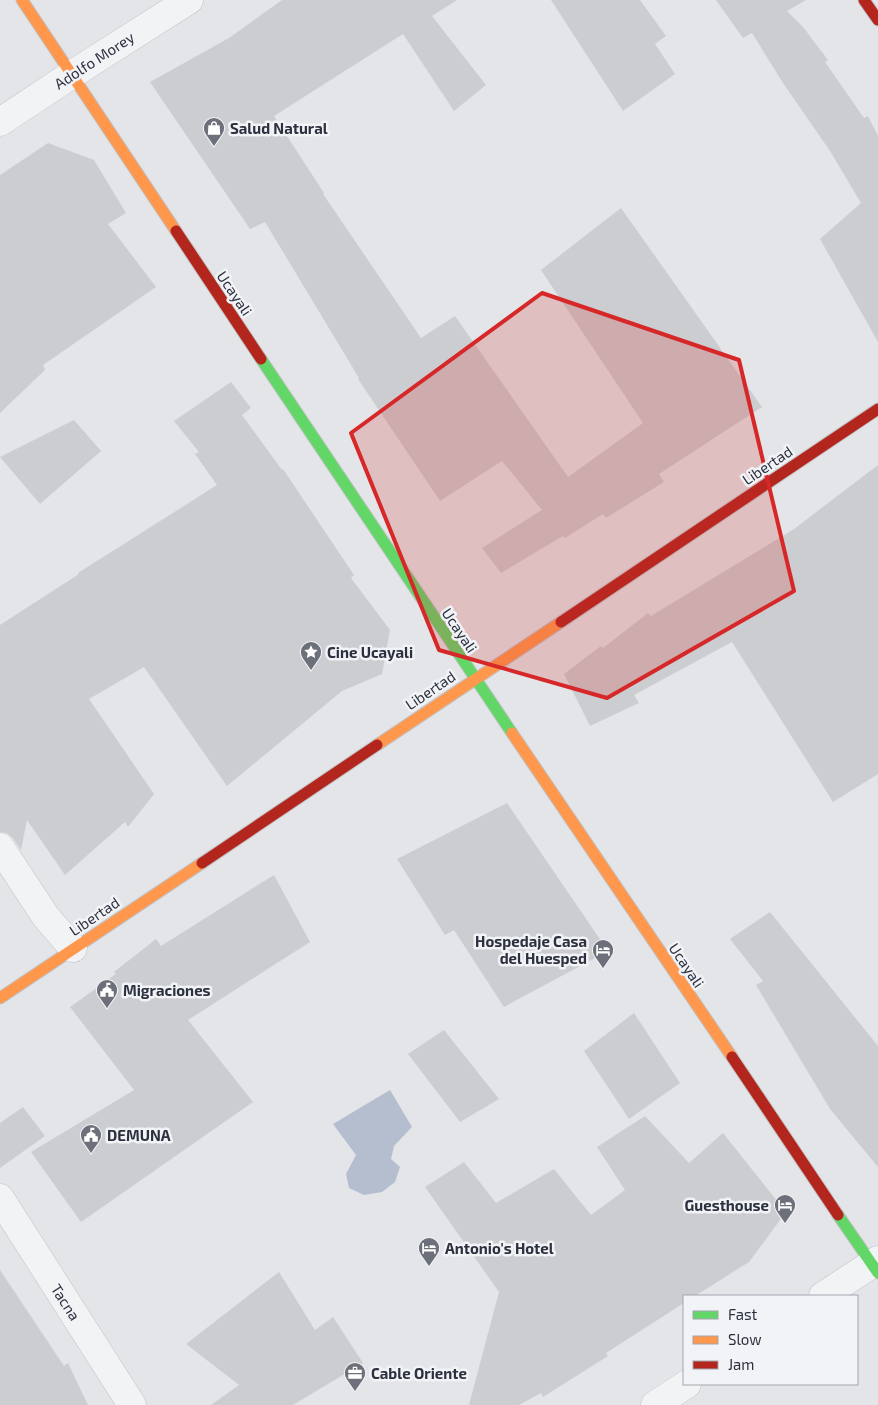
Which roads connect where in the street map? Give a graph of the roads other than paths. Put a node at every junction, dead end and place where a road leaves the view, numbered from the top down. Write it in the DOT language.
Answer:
graph roads {
  1 [pos="22,0"];
  2 [pos="189,0"];
  3 [pos="864,0"];
  4 [pos="878,20"];
  5 [pos="71,75"];
  6 [pos="0,122"];
  7 [pos="878,409"];
  8 [pos="475,679"];
  9 [pos="0,847"];
  10 [pos="73,948"];
  11 [pos="0,998"];
  12 [pos="0,1198"];
  13 [pos="876,1266"];
  14 [pos="825,1295"];
  15 [pos="686,1385"];
  16 [pos="132,1405"];
  17 [pos="655,1405"];
  1 -- 5 [label="street, Ucayali"];
  2 -- 5 [label="street, Adolfo Morey"];
  3 -- 4 [label="street"];
  5 -- 6 [label="street, Adolfo Morey"];
  5 -- 8 [label="street, Ucayali"];
  7 -- 8 [label="street, Libertad"];
  8 -- 10 [label="street, Libertad"];
  8 -- 13 [label="street, Ucayali"];
  9 -- 10 [label="street"];
  10 -- 11 [label="street, Libertad"];
  12 -- 16 [label="street, Tacna"];
  13 -- 14 [label="street"];
  15 -- 17 [label="street"];
}
